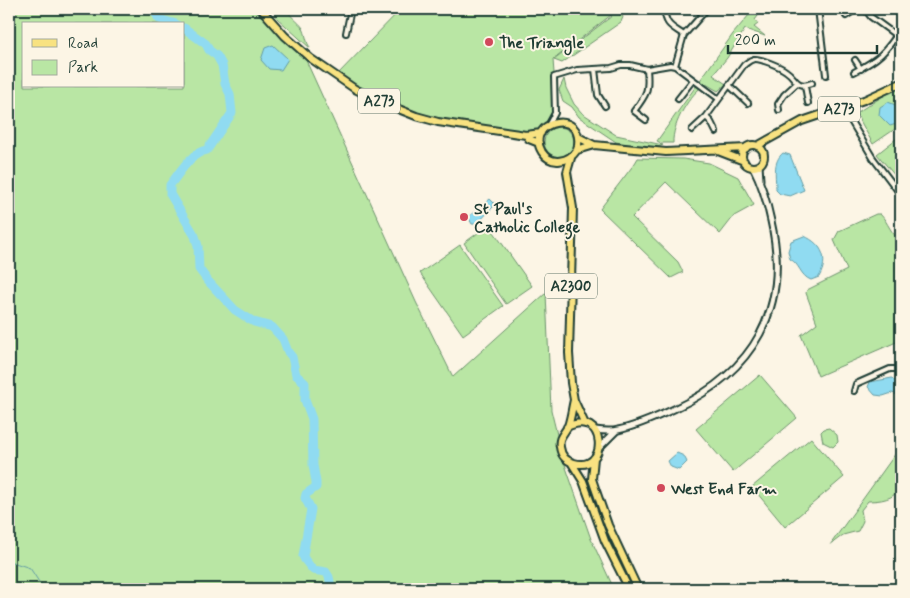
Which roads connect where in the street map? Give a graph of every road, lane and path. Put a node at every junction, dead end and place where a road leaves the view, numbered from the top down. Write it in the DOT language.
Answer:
graph roads {
  1 [pos="261,9"];
  2 [pos="351,9"];
  3 [pos="664,9"];
  4 [pos="707,9"];
  5 [pos="818,9"];
  6 [pos="857,9"];
  7 [pos="865,9"];
  8 [pos="846,16"];
  9 [pos="346,33"];
  10 [pos="899,33"];
  11 [pos="684,35"];
  12 [pos="855,60"];
  13 [pos="675,66"];
  14 [pos="595,69"];
  15 [pos="647,69"];
  16 [pos="861,69"];
  17 [pos="854,72"];
  18 [pos="826,75"];
  19 [pos="693,80"];
  20 [pos="797,83"];
  21 [pos="812,83"];
  22 [pos="901,83"];
  23 [pos="729,85"];
  24 [pos="805,86"];
  25 [pos="719,99"];
  26 [pos="678,100"];
  27 [pos="748,103"];
  28 [pos="808,103"];
  29 [pos="605,106"];
  30 [pos="778,110"];
  31 [pos="555,112"];
  32 [pos="634,112"];
  33 [pos="631,116"];
  34 [pos="706,117"];
  35 [pos="849,118"];
  36 [pos="646,120"];
  37 [pos="563,122"];
  38 [pos="549,124"];
  39 [pos="692,130"];
  40 [pos="716,132"];
  41 [pos="541,133"];
  42 [pos="526,135"];
  43 [pos="776,135"];
  44 [pos="578,137"];
  45 [pos="539,143"];
  46 [pos="594,145"];
  47 [pos="757,146"];
  48 [pos="746,148"];
  49 [pos="577,150"];
  50 [pos="717,150"];
  51 [pos="764,153"];
  52 [pos="571,158"];
  53 [pos="556,161"];
  54 [pos="744,161"];
  55 [pos="756,166"];
  56 [pos="567,172"];
  57 [pos="901,195"];
  58 [pos="901,369"];
  59 [pos="854,391"];
  60 [pos="574,400"];
  61 [pos="585,424"];
  62 [pos="567,427"];
  63 [pos="595,430"];
  64 [pos="616,431"];
  65 [pos="600,448"];
  66 [pos="594,458"];
  67 [pos="571,462"];
  68 [pos="629,589"];
  69 [pos="638,589"];
  1 -- 42 [label="main road, A273"];
  2 -- 9 [label="street"];
  3 -- 11 [label="street"];
  4 -- 11 [label="street"];
  5 -- 18 [label="street"];
  6 -- 8 [label="street"];
  7 -- 10 [label="street"];
  10 -- 16 [label="street"];
  11 -- 13 [label="street"];
  12 -- 16 [label="street"];
  13 -- 15 [label="street"];
  13 -- 19 [label="street"];
  14 -- 15 [label="street"];
  14 -- 29 [label="street"];
  14 -- 31 [label="street"];
  15 -- 32 [label="street"];
  16 -- 17 [label="street"];
  19 -- 25 [label="street"];
  19 -- 26 [label="street"];
  20 -- 23 [label="street"];
  20 -- 24 [label="street"];
  20 -- 30 [label="street"];
  21 -- 24 [label="street"];
  22 -- 43 [label="main road, A273"];
  23 -- 25 [label="street"];
  23 -- 27 [label="street"];
  24 -- 28 [label="street"];
  25 -- 34 [label="street"];
  31 -- 37 [label="street"];
  31 -- 38 [label="street"];
  32 -- 33 [label="street"];
  32 -- 36 [label="street"];
  34 -- 39 [label="street"];
  34 -- 40 [label="street"];
  35 -- 57 [label="street"];
  37 -- 38 [label="main road"];
  37 -- 44 [label="main road"];
  38 -- 41 [label="main road"];
  41 -- 42 [label="main road, A273"];
  41 -- 45 [label="main road"];
  42 -- 45 [label="main road, A273"];
  43 -- 47 [label="main road, A273"];
  43 -- 51 [label="main road, A273"];
  44 -- 46 [label="main road"];
  44 -- 49 [label="main road"];
  45 -- 53 [label="main road"];
  46 -- 49 [label="main road"];
  46 -- 50 [label="main road"];
  47 -- 48 [label="main road"];
  47 -- 51 [label="main road"];
  48 -- 50 [label="main road"];
  48 -- 54 [label="main road"];
  49 -- 52 [label="main road"];
  50 -- 54 [label="main road"];
  51 -- 55 [label="main road"];
  52 -- 53 [label="main road"];
  52 -- 56 [label="main road, A2300"];
  53 -- 56 [label="main road"];
  54 -- 55 [label="main road"];
  55 -- 64 [label="street"];
  56 -- 60 [label="main road, A2300"];
  58 -- 59 [label="street"];
  60 -- 61 [label="main road, A2300"];
  60 -- 62 [label="main road, A2300"];
  61 -- 62 [label="main road"];
  61 -- 63 [label="main road"];
  62 -- 67 [label="main road"];
  63 -- 64 [label="street"];
  63 -- 65 [label="main road"];
  64 -- 65 [label="street"];
  65 -- 66 [label="main road"];
  66 -- 67 [label="main road"];
  66 -- 69 [label="main road"];
  67 -- 68 [label="main road"];
}
